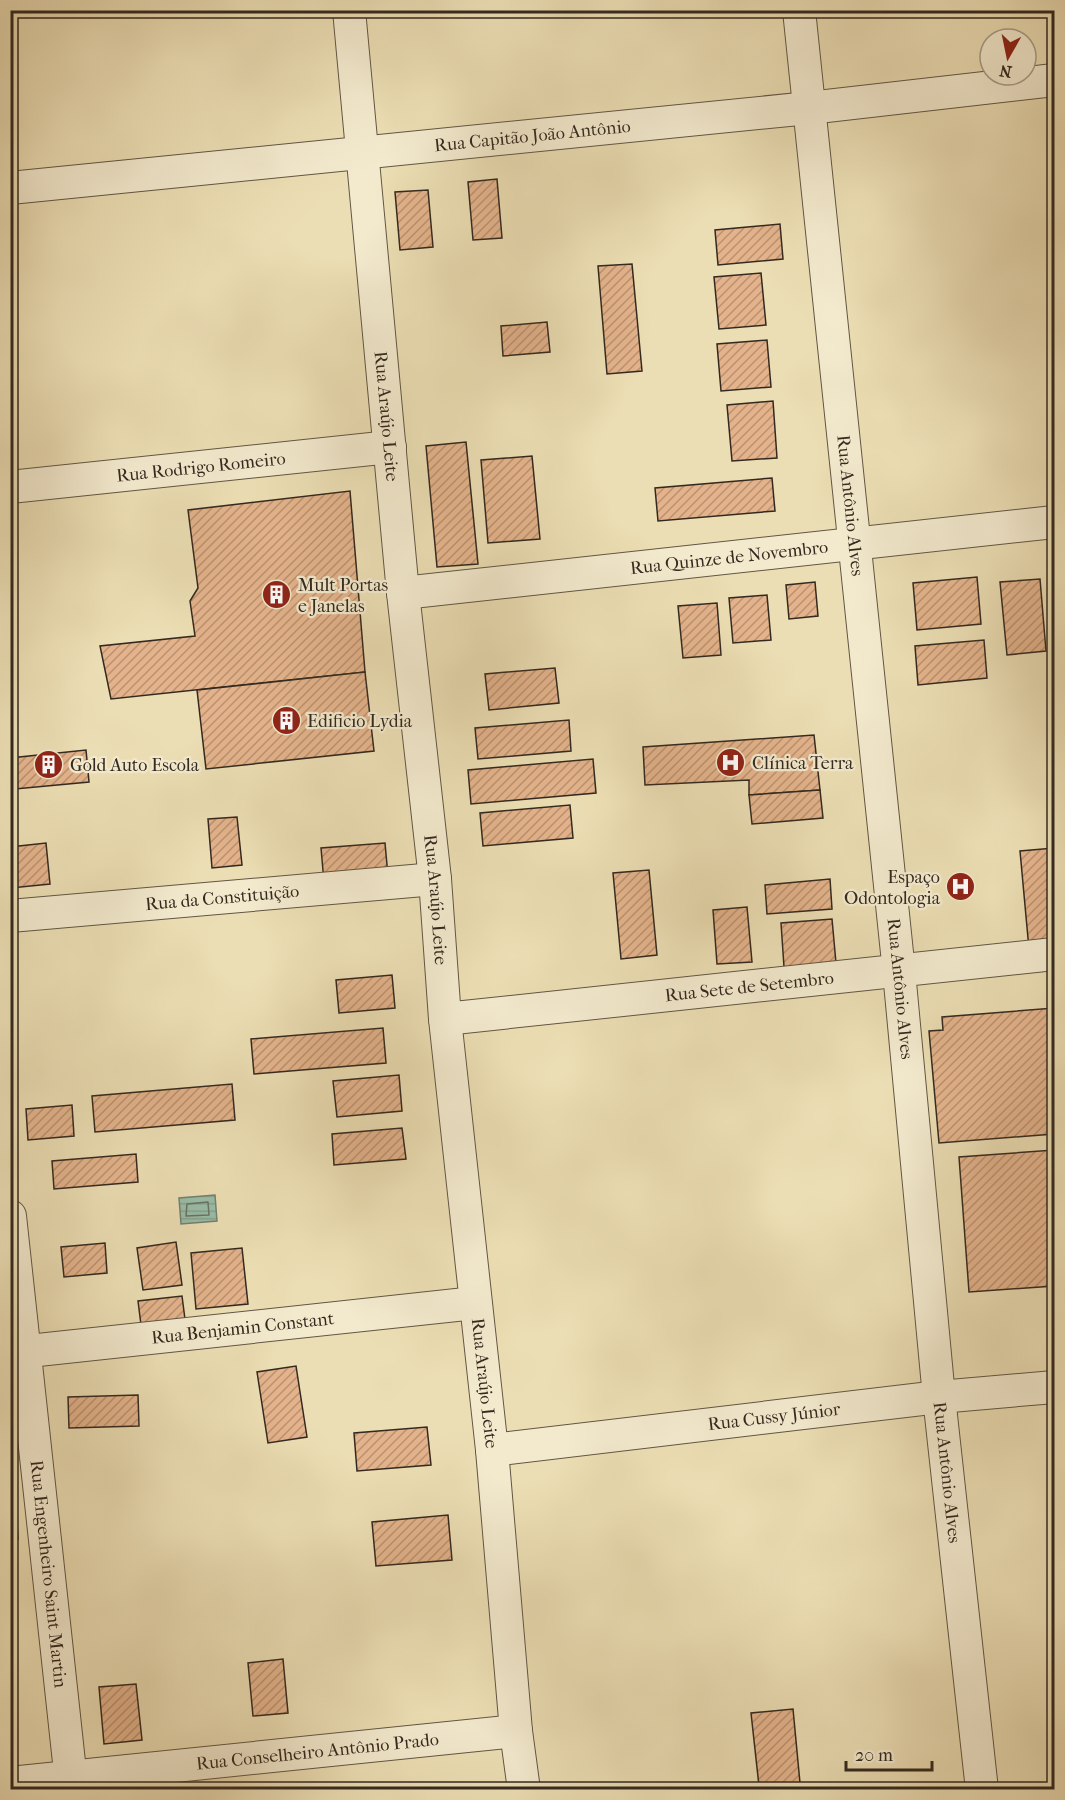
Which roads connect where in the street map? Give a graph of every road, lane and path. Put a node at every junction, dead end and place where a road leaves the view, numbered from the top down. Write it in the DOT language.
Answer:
graph roads {
  1 [pos="348,10"];
  2 [pos="799,10"];
  3 [pos="1054,80"];
  4 [pos="809,108"];
  5 [pos="364,152"];
  6 [pos="10,188"];
  7 [pos="390,447"];
  8 [pos="10,487"];
  9 [pos="1054,522"];
  10 [pos="855,543"];
  11 [pos="403,593"];
  12 [pos="435,879"];
  13 [pos="10,916"];
  14 [pos="1054,954"];
  15 [pos="899,972"];
  16 [pos="445,1019"];
  17 [pos="10,1216"];
  18 [pos="475,1303"];
  19 [pos="17,1352"];
  20 [pos="1054,1387"];
  21 [pos="939,1397"];
  22 [pos="492,1450"];
  23 [pos="516,1731"];
  24 [pos="10,1783"];
  25 [pos="71,1783"];
  26 [pos="524,1790"];
  27 [pos="982,1790"];
  1 -- 5 [label="street, Rua Araújo Leite"];
  2 -- 4 [label="street, Rua Antônio Alves"];
  3 -- 4 [label="street, Rua Capitão João Antônio"];
  4 -- 5 [label="street, Rua Capitão João Antônio"];
  4 -- 10 [label="street, Rua Antônio Alves"];
  5 -- 6 [label="street, Rua Capitão João Antônio"];
  5 -- 7 [label="street, Rua Araújo Leite"];
  7 -- 8 [label="street, Rua Rodrigo Romeiro"];
  7 -- 11 [label="street, Rua Araújo Leite"];
  9 -- 10 [label="street, Rua Quinze de Novembro"];
  10 -- 11 [label="street, Rua Quinze de Novembro"];
  10 -- 15 [label="street, Rua Antônio Alves"];
  11 -- 12 [label="street, Rua Araújo Leite"];
  12 -- 13 [label="street, Rua da Constituição"];
  12 -- 16 [label="street, Rua Araújo Leite"];
  14 -- 15 [label="street, Rua Sete de Setembro"];
  15 -- 16 [label="street, Rua Sete de Setembro"];
  15 -- 21 [label="street, Rua Antônio Alves"];
  16 -- 18 [label="street, Rua Araújo Leite"];
  17 -- 19 [label="street, Rua Engenheiro Saint Martin"];
  18 -- 19 [label="street, Rua Benjamin Constant"];
  18 -- 22 [label="street, Rua Araújo Leite"];
  19 -- 25 [label="street, Rua Engenheiro Saint Martin"];
  20 -- 21 [label="street, Rua Cussy Júnior"];
  21 -- 22 [label="street, Rua Cussy Júnior"];
  21 -- 27 [label="street, Rua Antônio Alves"];
  22 -- 23 [label="street, Rua Araújo Leite"];
  23 -- 25 [label="street, Rua Conselheiro Antônio Prado"];
  23 -- 26 [label="street, Rua Araújo Leite"];
  24 -- 25 [label="street, Rua Conselheiro Antônio Prado"];
}
